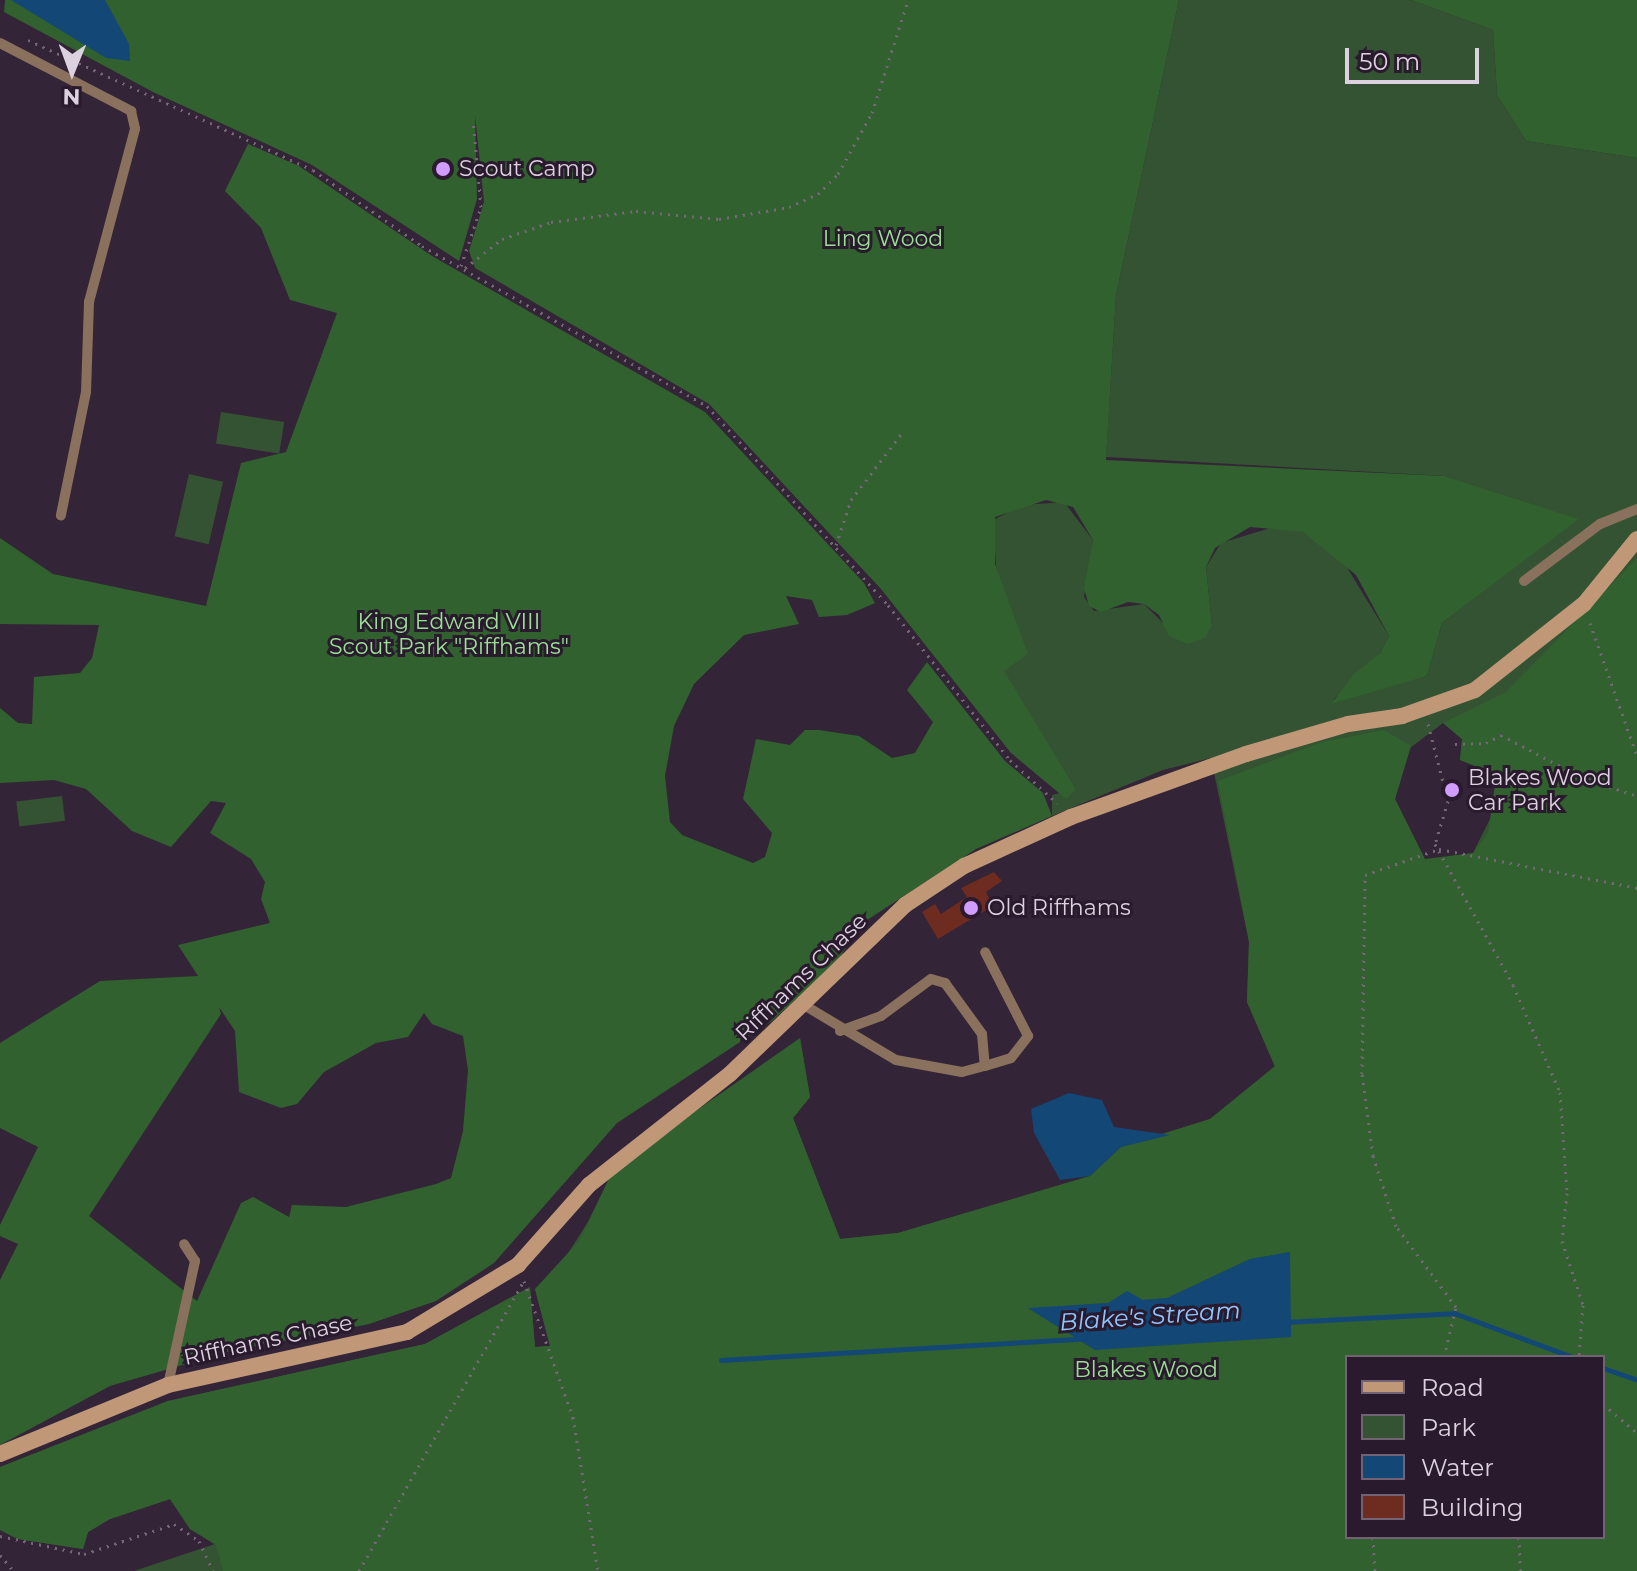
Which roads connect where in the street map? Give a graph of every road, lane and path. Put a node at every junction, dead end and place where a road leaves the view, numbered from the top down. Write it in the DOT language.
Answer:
graph roads {
  1 [pos="908,0"];
  2 [pos="23,38"];
  3 [pos="0,43"];
  4 [pos="473,119"];
  5 [pos="463,267"];
  6 [pos="902,433"];
  7 [pos="1637,509"];
  8 [pos="61,515"];
  9 [pos="1637,539"];
  10 [pos="836,546"];
  11 [pos="1524,581"];
  12 [pos="1584,604"];
  13 [pos="1425,708"];
  14 [pos="1455,744"];
  15 [pos="1637,756"];
  16 [pos="1637,796"];
  17 [pos="1071,817"];
  18 [pos="1439,849"];
  19 [pos="1637,888"];
  20 [pos="985,952"];
  21 [pos="804,1005"];
  22 [pos="840,1031"];
  23 [pos="985,1066"];
  24 [pos="184,1244"];
  25 [pos="521,1272"];
  26 [pos="1444,1355"];
  27 [pos="1580,1355"];
  28 [pos="168,1385"];
  29 [pos="1605,1406"];
  30 [pos="1637,1433"];
  31 [pos="0,1454"];
  32 [pos="0,1536"];
  33 [pos="1373,1539"];
  34 [pos="1519,1539"];
  35 [pos="0,1555"];
  36 [pos="14,1571"];
  37 [pos="213,1571"];
  38 [pos="359,1571"];
  39 [pos="598,1571"];
  40 [pos="1375,1571"];
  41 [pos="1520,1571"];
  1 -- 5 [label="path"];
  2 -- 5 [label="path"];
  3 -- 8 [label="lane"];
  4 -- 5 [label="path"];
  5 -- 10 [label="path"];
  6 -- 10 [label="path"];
  7 -- 11 [label="lane"];
  9 -- 12 [label="street, Riffhams Chase"];
  10 -- 17 [label="path"];
  12 -- 13 [label="street, Riffhams Chase"];
  12 -- 15 [label="path"];
  13 -- 17 [label="street, Riffhams Chase"];
  13 -- 18 [label="path"];
  14 -- 16 [label="path"];
  17 -- 21 [label="street, Riffhams Chase"];
  18 -- 19 [label="path"];
  18 -- 26 [label="path"];
  18 -- 27 [label="path"];
  20 -- 23 [label="lane"];
  21 -- 22 [label="lane"];
  21 -- 25 [label="street, Riffhams Chase"];
  22 -- 23 [label="lane"];
  22 -- 23 [label="lane"];
  24 -- 28 [label="lane"];
  25 -- 28 [label="street, Riffhams Chase"];
  25 -- 38 [label="path"];
  25 -- 39 [label="path"];
  28 -- 31 [label="street, Riffhams Chase"];
  29 -- 30 [label="path"];
  32 -- 37 [label="path"];
  33 -- 40 [label="path"];
  34 -- 41 [label="path"];
  35 -- 36 [label="path"];
}
